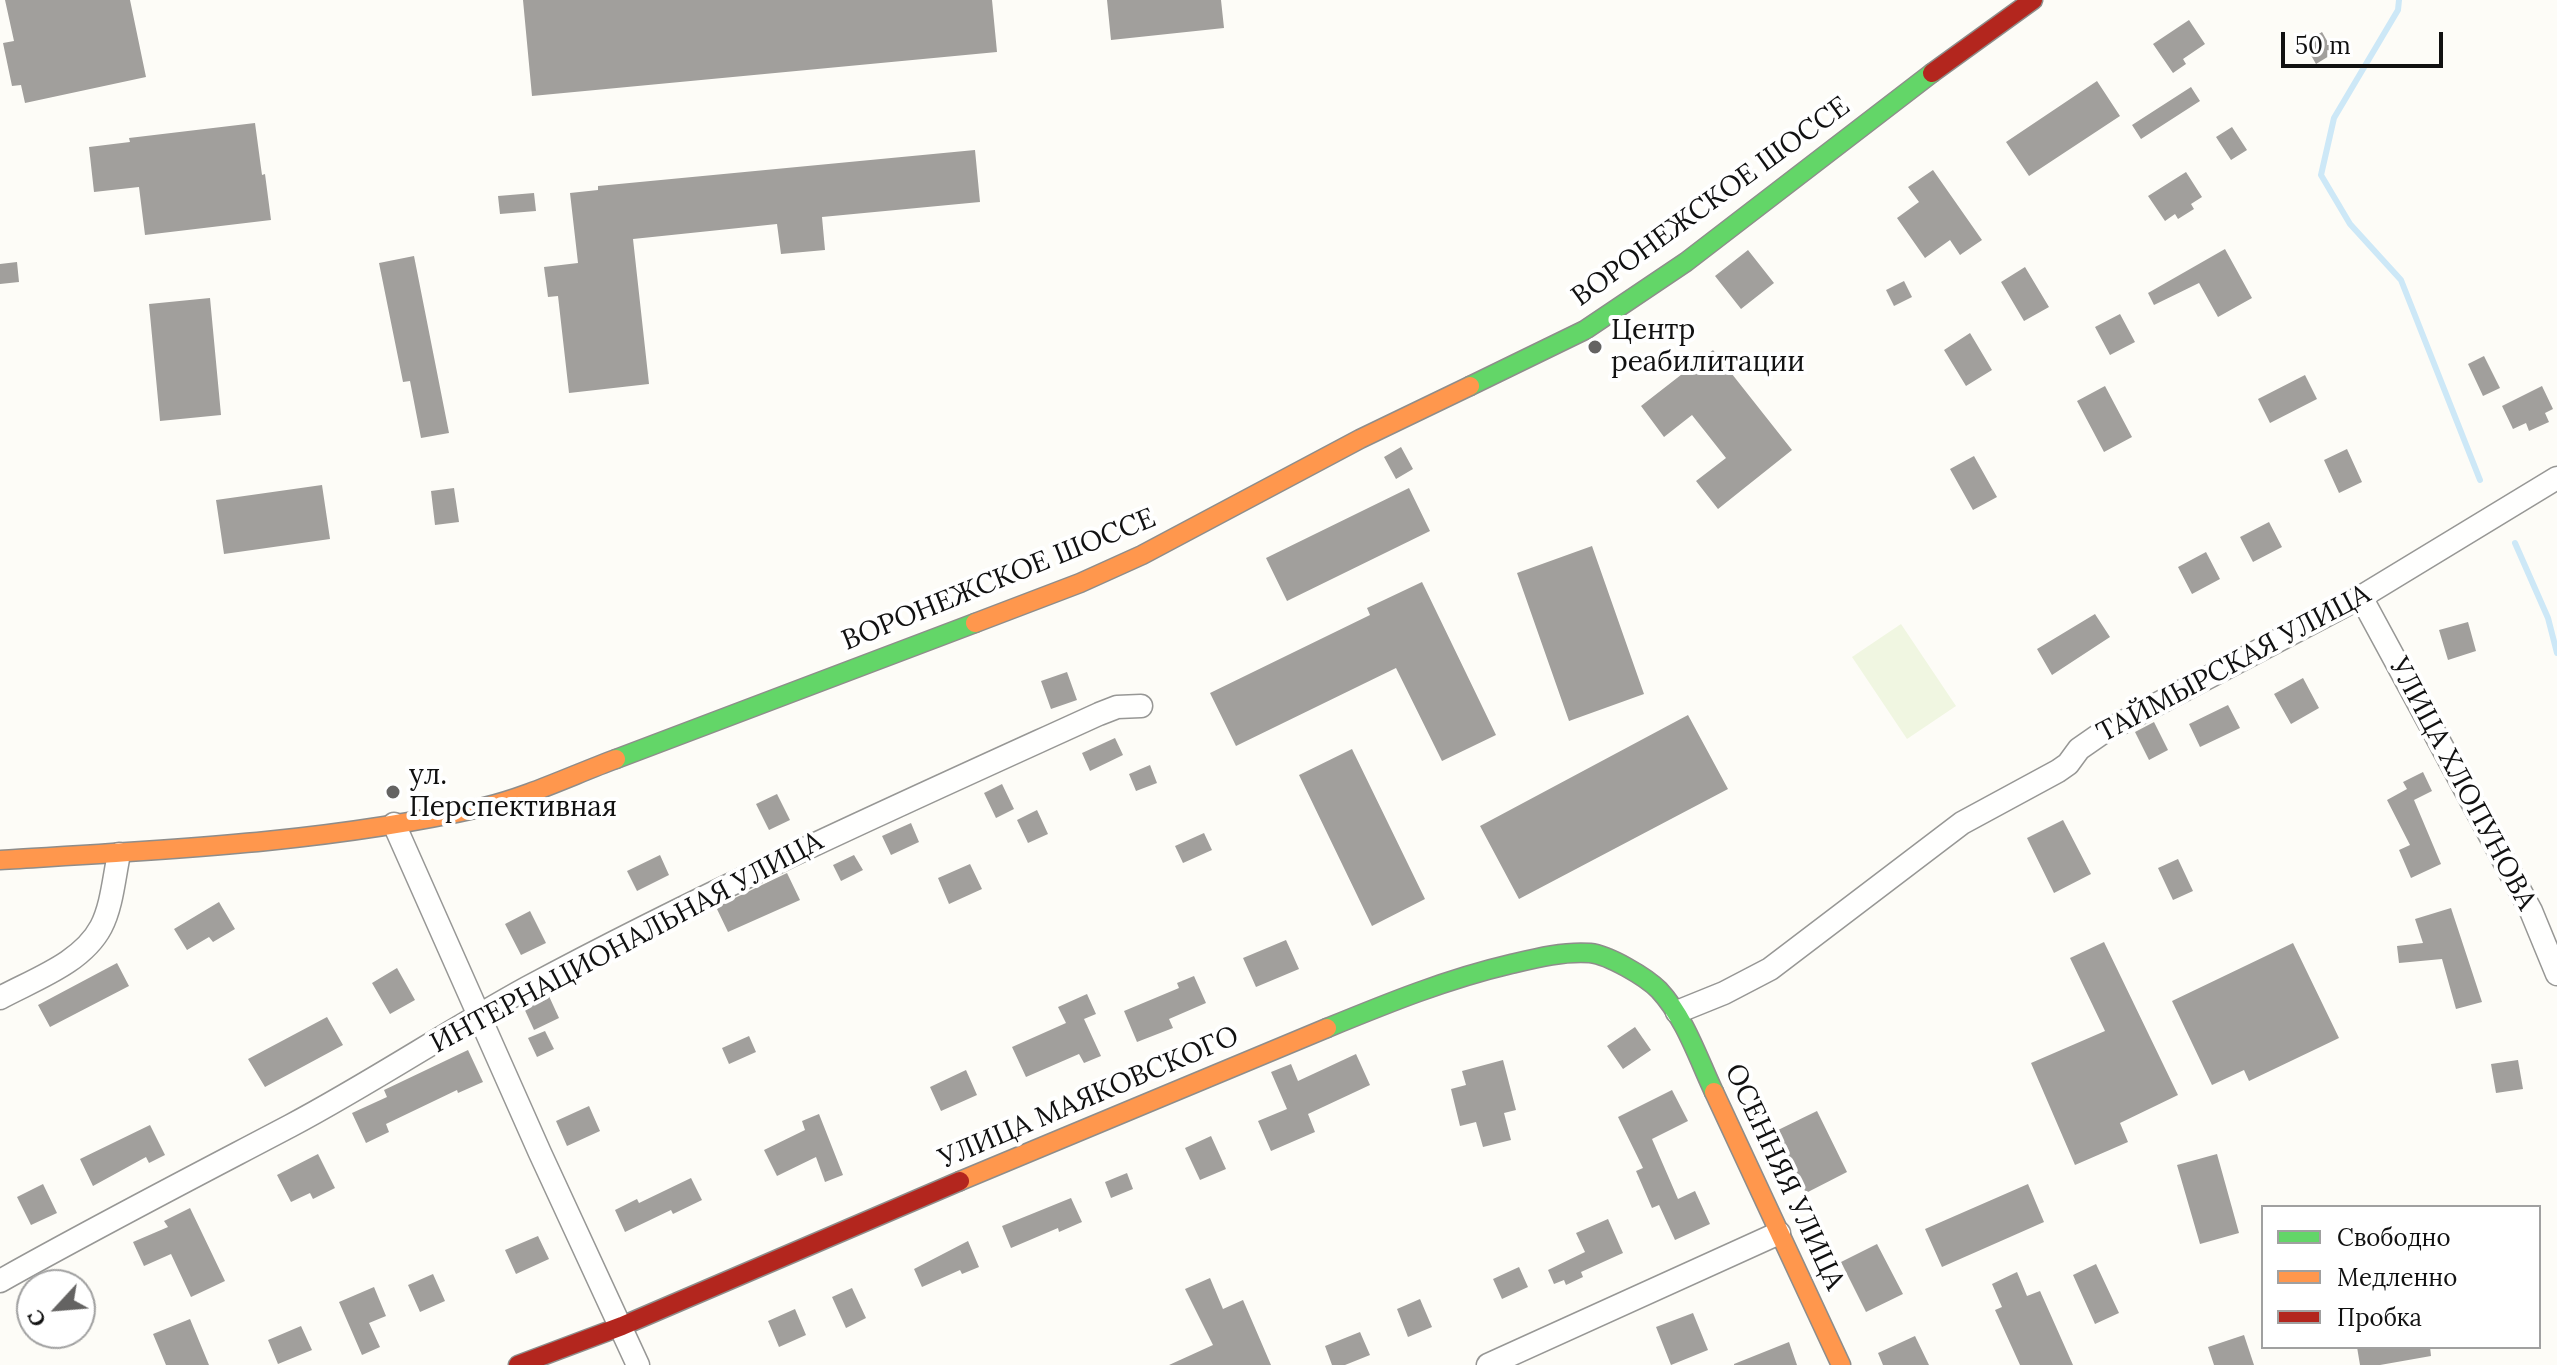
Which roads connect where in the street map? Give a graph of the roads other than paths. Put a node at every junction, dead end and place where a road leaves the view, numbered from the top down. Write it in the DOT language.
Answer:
graph roads {
  1 [pos="2033,0"];
  2 [pos="2557,478"];
  3 [pos="2361,597"];
  4 [pos="1141,706"];
  5 [pos="394,824"];
  6 [pos="119,854"];
  7 [pos="0,860"];
  8 [pos="2557,974"];
  9 [pos="0,998"];
  10 [pos="1677,1012"];
  11 [pos="479,1016"];
  12 [pos="1779,1233"];
  13 [pos="0,1281"];
  14 [pos="622,1326"];
  15 [pos="518,1365"];
  16 [pos="638,1365"];
  17 [pos="1488,1365"];
  18 [pos="1841,1365"];
  1 -- 5 [label="main road, ВОРОНЕЖСКОЕ ШОССЕ"];
  2 -- 3 [label="street, ТАЙМЫРСКАЯ УЛИЦА"];
  3 -- 8 [label="street, УЛИЦА ХЛОПУНОВА"];
  3 -- 10 [label="street, ТАЙМЫРСКАЯ УЛИЦА"];
  4 -- 11 [label="street, ИНТЕРНАЦИОНАЛЬНАЯ УЛИЦА"];
  5 -- 6 [label="main road, ВОРОНЕЖСКОЕ ШОССЕ"];
  5 -- 11 [label="street"];
  6 -- 7 [label="main road, ВОРОНЕЖСКОЕ ШОССЕ"];
  6 -- 9 [label="street"];
  10 -- 12 [label="main road, ОСЕННЯЯ УЛИЦА"];
  10 -- 14 [label="main road, УЛИЦА МАЯКОВСКОГО"];
  11 -- 13 [label="street, ИНТЕРНАЦИОНАЛЬНАЯ УЛИЦА"];
  11 -- 14 [label="street"];
  12 -- 17 [label="street"];
  12 -- 18 [label="main road, ОСЕННЯЯ УЛИЦА"];
  14 -- 15 [label="main road, УЛИЦА МАЯКОВСКОГО"];
  14 -- 16 [label="street"];
}
